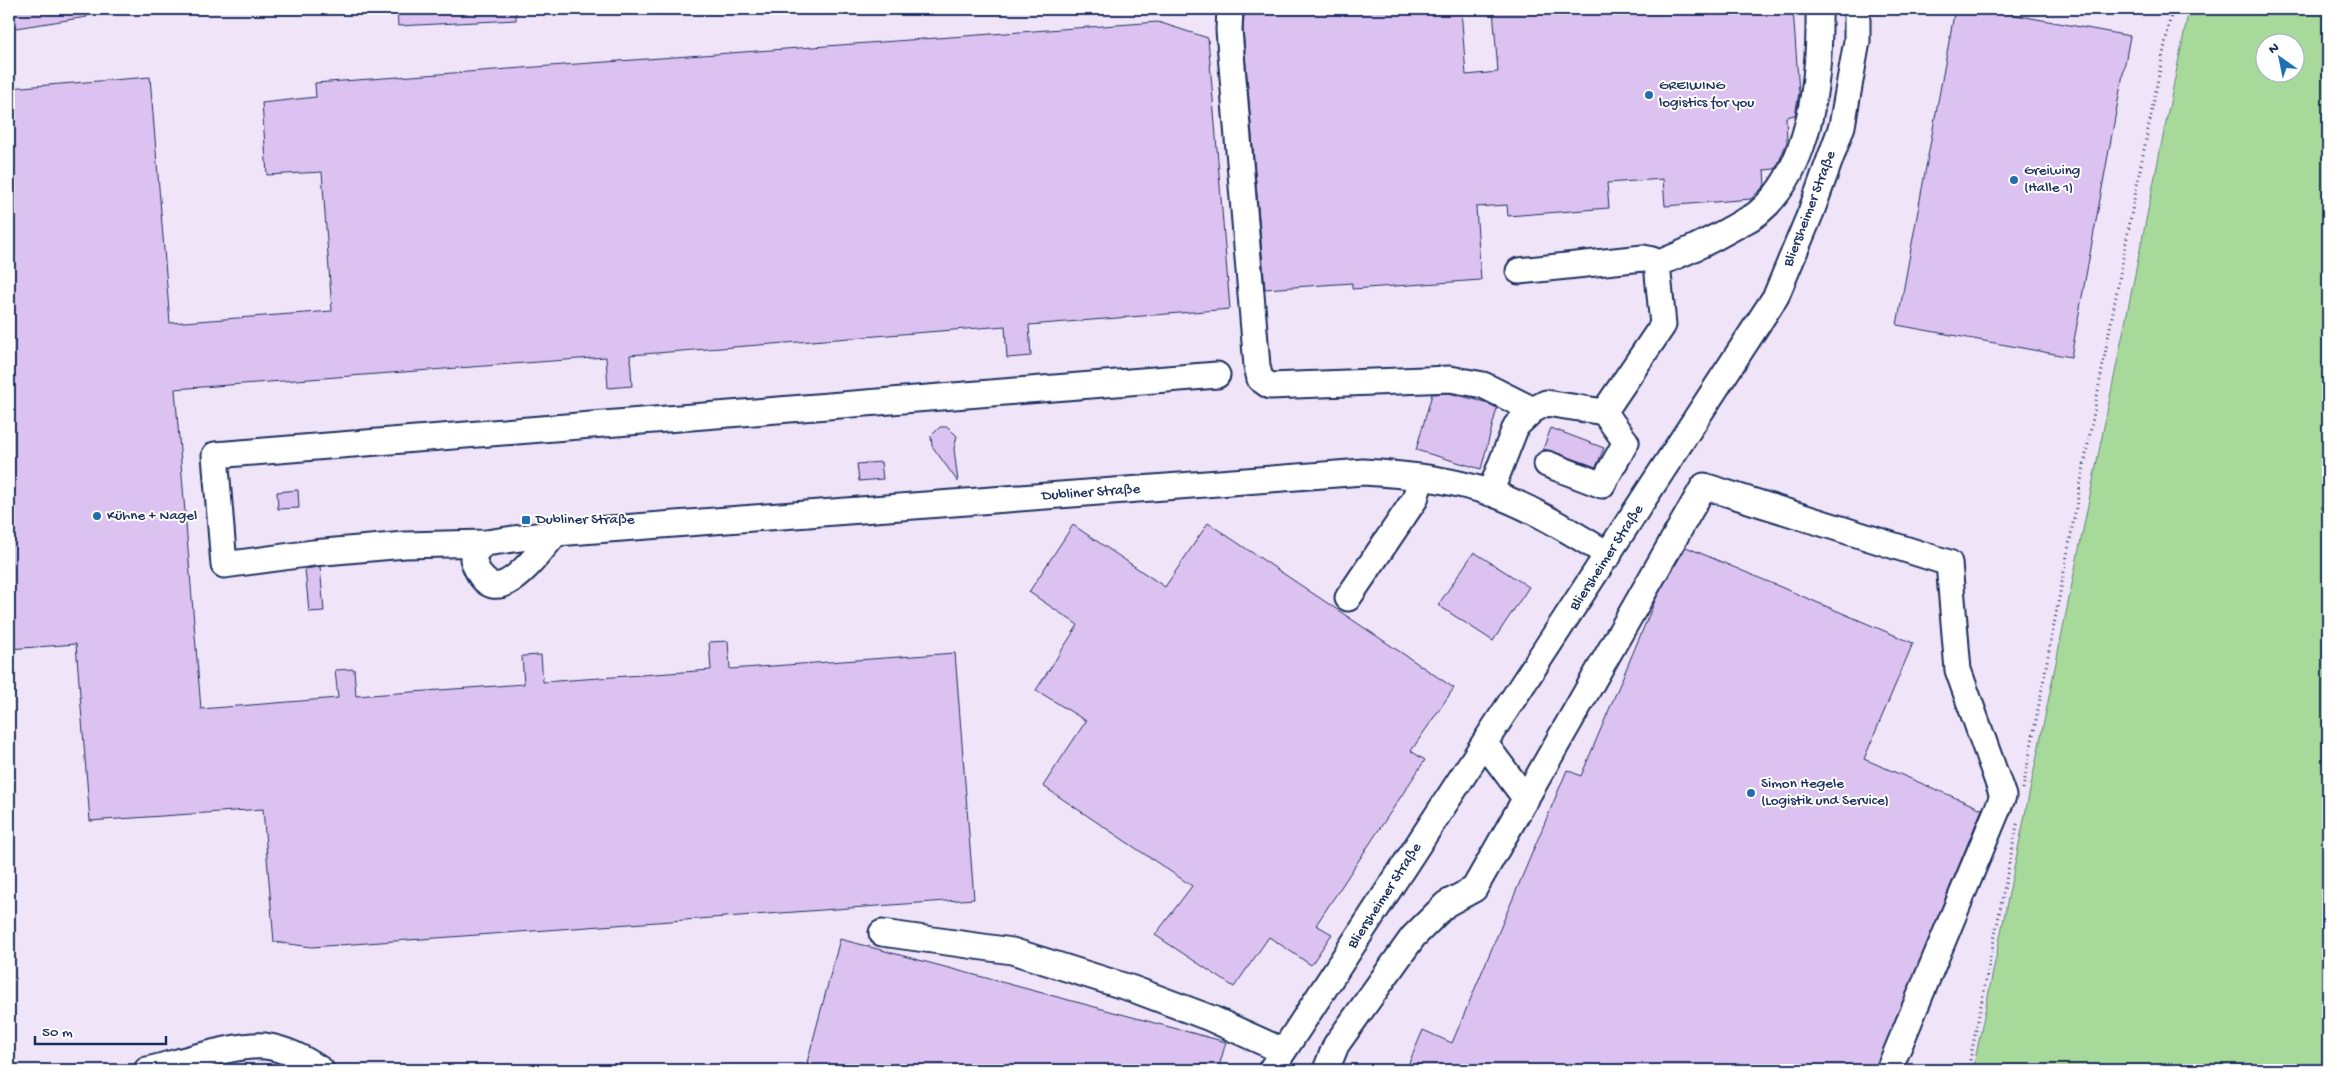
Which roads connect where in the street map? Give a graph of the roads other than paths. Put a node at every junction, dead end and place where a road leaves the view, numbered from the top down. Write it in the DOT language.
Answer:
graph roads {
  1 [pos="1230,9"];
  2 [pos="1819,9"];
  3 [pos="1858,9"];
  4 [pos="1657,264"];
  5 [pos="1519,270"];
  6 [pos="1217,375"];
  7 [pos="1533,410"];
  8 [pos="1604,412"];
  9 [pos="1547,464"];
  10 [pos="1420,478"];
  11 [pos="1490,493"];
  12 [pos="556,533"];
  13 [pos="486,543"];
  14 [pos="1609,555"];
  15 [pos="1348,598"];
  16 [pos="1484,744"];
  17 [pos="1526,799"];
  18 [pos="882,933"];
  19 [pos="1277,1061"];
  20 [pos="148,1070"];
  21 [pos="321,1070"];
  22 [pos="1326,1070"];
  23 [pos="1889,1070"];
  1 -- 7 [label="street"];
  2 -- 4 [label="street"];
  3 -- 14 [label="street, Bliersheimer Straße"];
  4 -- 5 [label="street"];
  4 -- 8 [label="street"];
  6 -- 13 [label="street, Dubliner Straße"];
  7 -- 8 [label="street"];
  7 -- 11 [label="street"];
  8 -- 9 [label="street"];
  10 -- 11 [label="street, Dubliner Straße"];
  10 -- 12 [label="street, Dubliner Straße"];
  10 -- 15 [label="street"];
  11 -- 14 [label="street, Dubliner Straße"];
  12 -- 13 [label="street, Dubliner Straße"];
  12 -- 13 [label="street"];
  14 -- 16 [label="street, Bliersheimer Straße"];
  16 -- 17 [label="street"];
  16 -- 19 [label="street, Bliersheimer Straße"];
  17 -- 22 [label="street"];
  17 -- 23 [label="street"];
  18 -- 19 [label="street"];
  20 -- 21 [label="street"];
}
